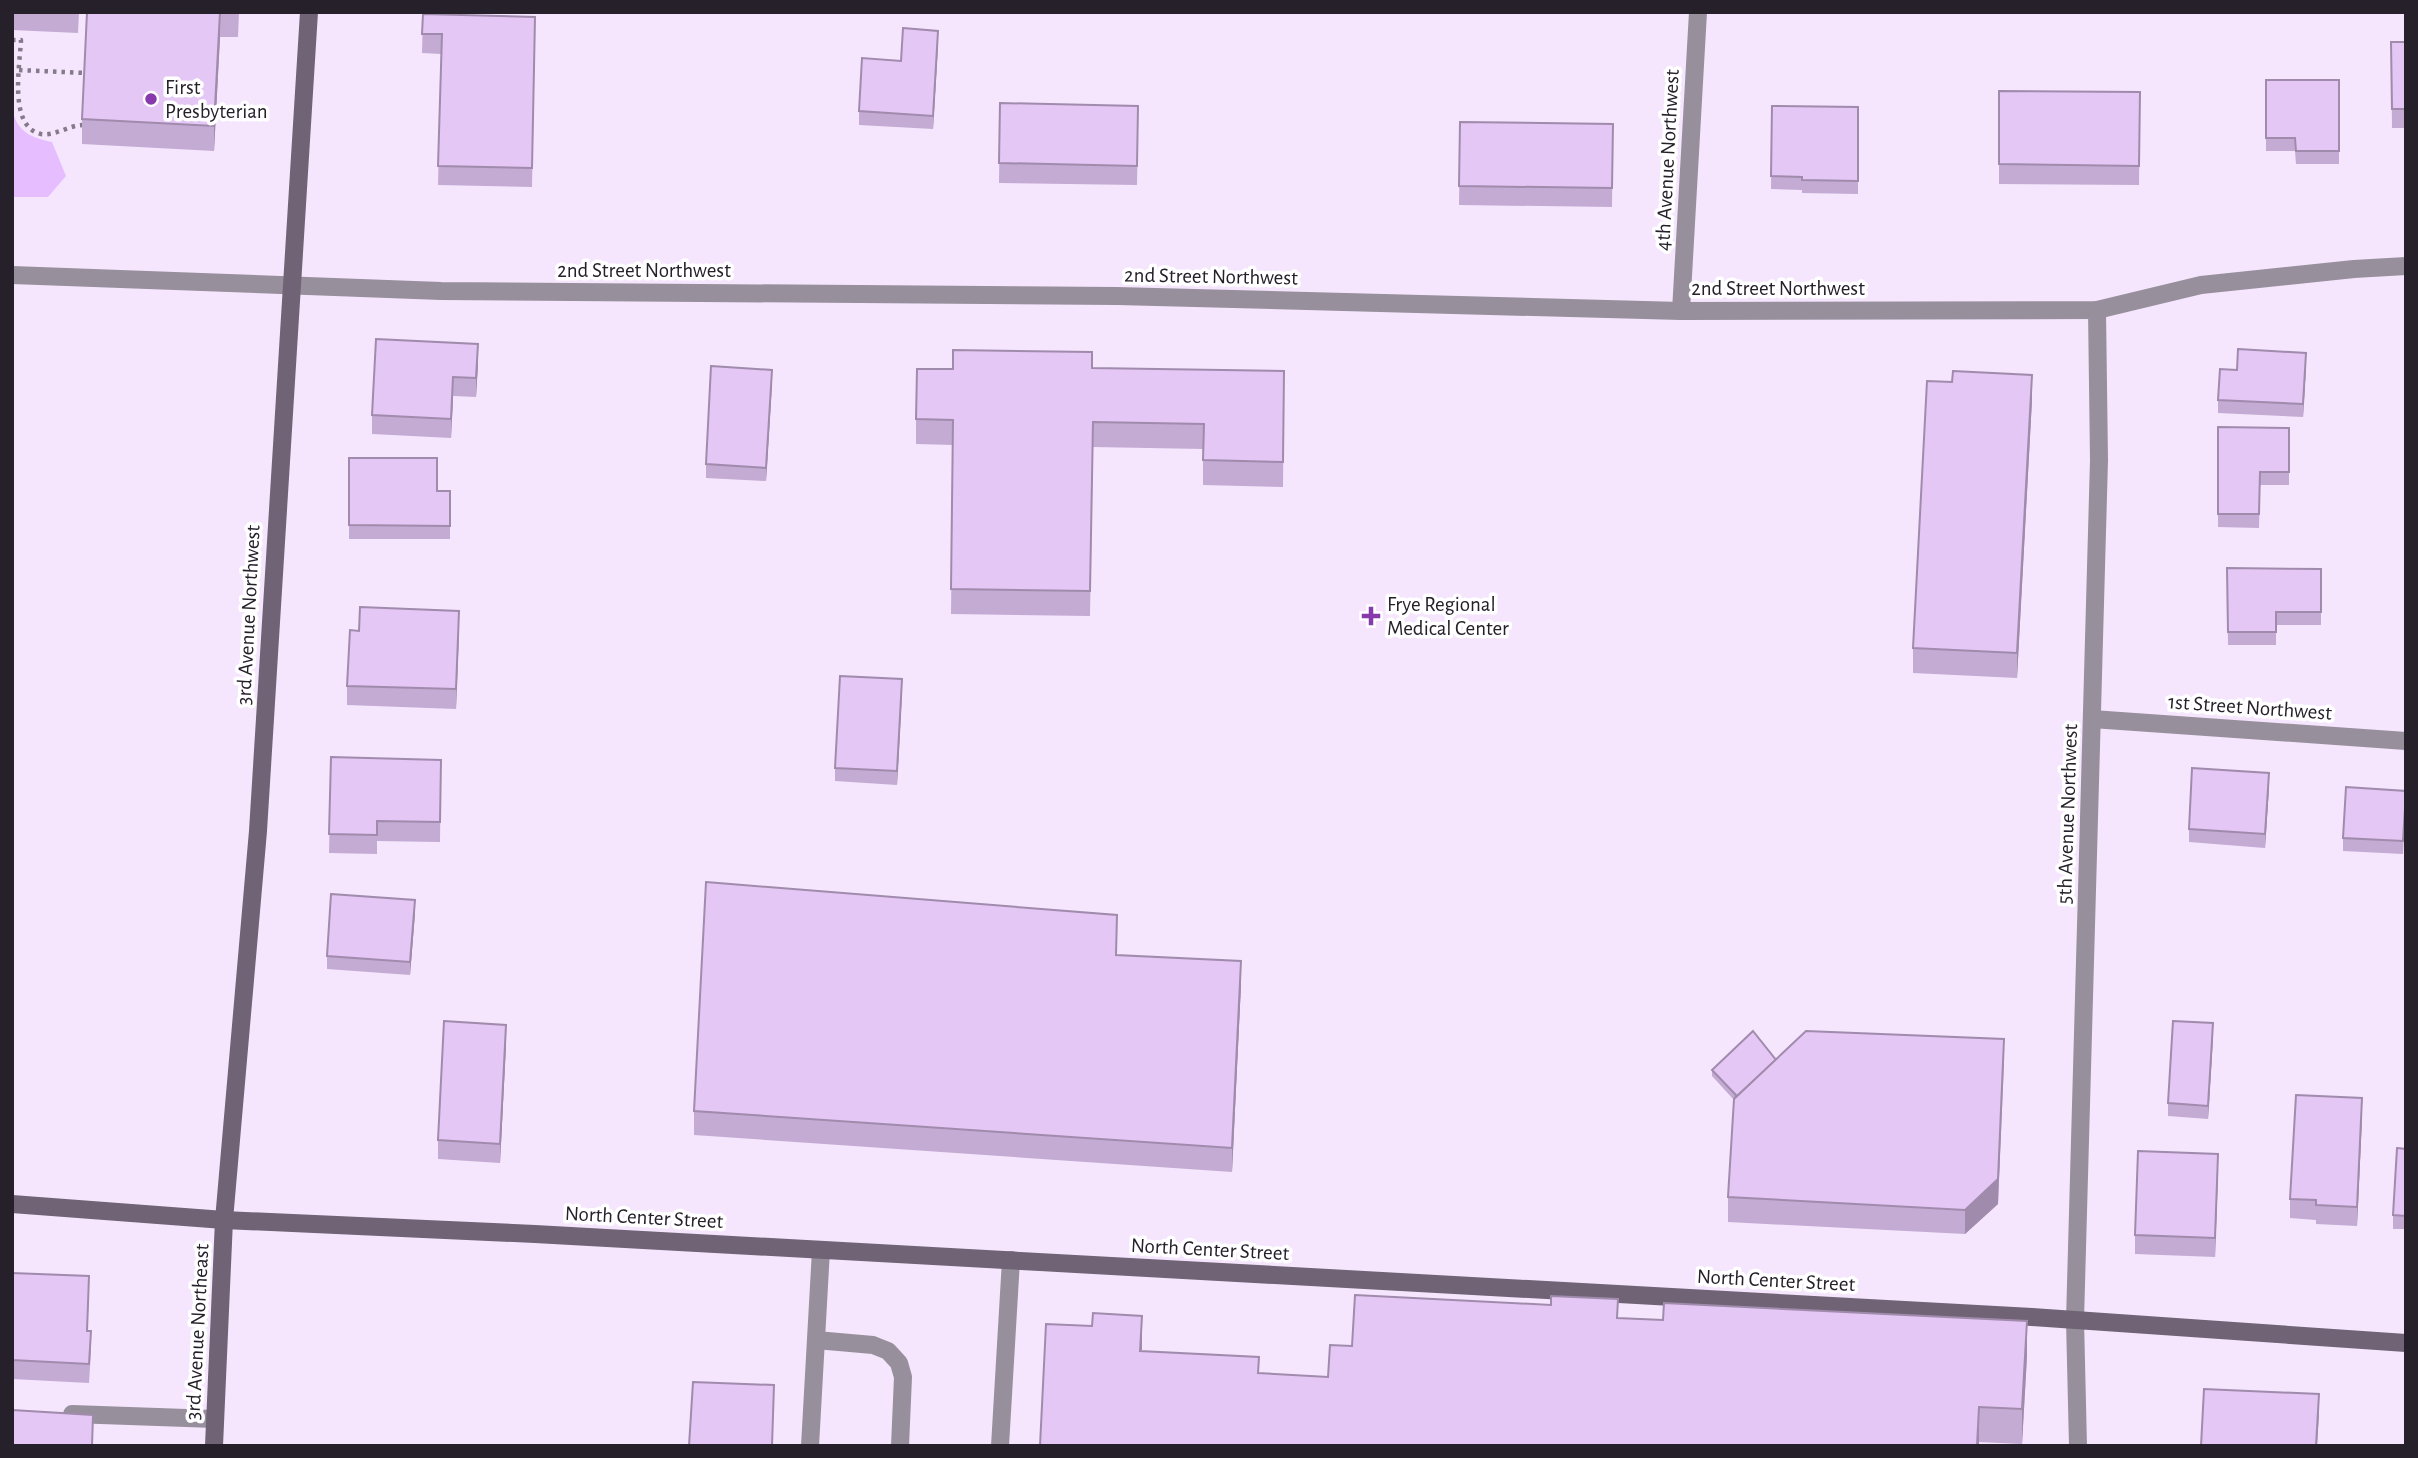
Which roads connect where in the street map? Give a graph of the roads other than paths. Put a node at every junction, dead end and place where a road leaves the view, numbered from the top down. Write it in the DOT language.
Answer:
graph roads {
  1 [pos="309,12"];
  2 [pos="1698,12"];
  3 [pos="2406,266"];
  4 [pos="12,275"];
  5 [pos="293,284"];
  6 [pos="2097,310"];
  7 [pos="1681,311"];
  8 [pos="2092,719"];
  9 [pos="2406,741"];
  10 [pos="12,1204"];
  11 [pos="224,1220"];
  12 [pos="821,1250"];
  13 [pos="1011,1260"];
  14 [pos="2075,1320"];
  15 [pos="816,1340"];
  16 [pos="2406,1343"];
  17 [pos="54,1413"];
  18 [pos="215,1419"];
  19 [pos="214,1446"];
  20 [pos="810,1446"];
  21 [pos="900,1446"];
  22 [pos="1000,1446"];
  23 [pos="2078,1446"];
  1 -- 5 [label="street, 3rd Avenue Northwest"];
  2 -- 7 [label="street, 4th Avenue Northwest"];
  3 -- 6 [label="street, 2nd Street Northwest"];
  4 -- 5 [label="street, 2nd Street Northwest"];
  5 -- 7 [label="street, 2nd Street Northwest"];
  5 -- 11 [label="street, 3rd Avenue Northwest"];
  6 -- 7 [label="street, 2nd Street Northwest"];
  6 -- 8 [label="street, 5th Avenue Northwest"];
  8 -- 9 [label="street, 1st Street Northwest"];
  8 -- 14 [label="street, 5th Avenue Northwest"];
  10 -- 11 [label="street, North Center Street"];
  11 -- 12 [label="street, North Center Street"];
  11 -- 18 [label="street, 3rd Avenue Northeast"];
  12 -- 13 [label="street, North Center Street"];
  12 -- 15 [label="street"];
  13 -- 14 [label="street, North Center Street"];
  13 -- 22 [label="street"];
  14 -- 16 [label="street, North Center Street"];
  14 -- 23 [label="street, 5th Avenue Northwest"];
  15 -- 20 [label="street"];
  15 -- 21 [label="street"];
  17 -- 18 [label="street"];
  18 -- 19 [label="street, 3rd Avenue Northeast"];
}
